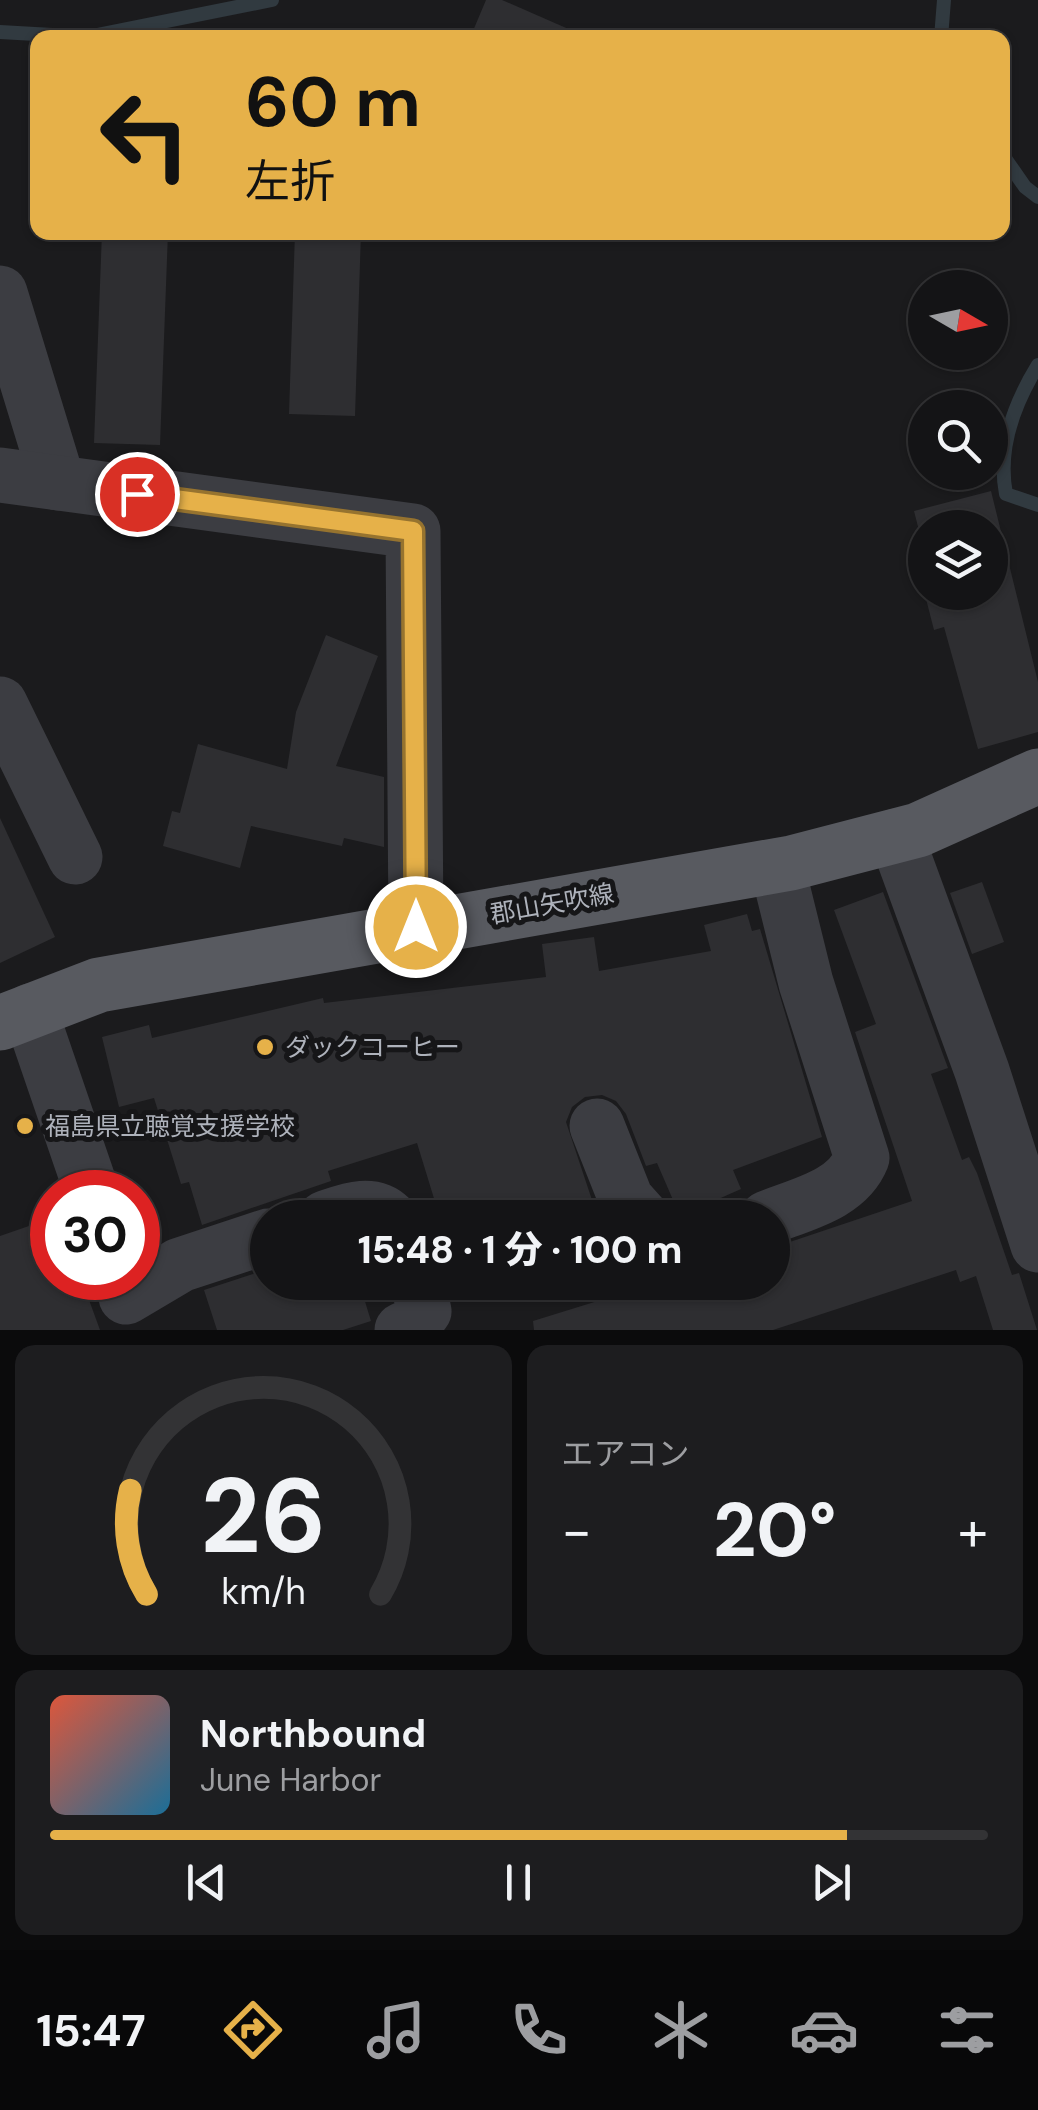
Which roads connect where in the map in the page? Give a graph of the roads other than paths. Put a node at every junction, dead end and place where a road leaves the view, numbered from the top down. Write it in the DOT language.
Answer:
graph roads {
  1 [pos="0,293"];
  2 [pos="0,476"];
  3 [pos="58,483"];
  4 [pos="0,704"];
  5 [pos="1038,776"];
  6 [pos="896,836"];
  7 [pos="75,857"];
  8 [pos="777,866"];
  9 [pos="416,927"];
  10 [pos="15,1017"];
  11 [pos="596,1126"];
  12 [pos="82,1170"];
  13 [pos="627,1200"];
  14 [pos="790,1209"];
  15 [pos="250,1242"];
  16 [pos="1038,1246"];
  17 [pos="422,1300"];
  18 [pos="128,1302"];
  19 [pos="402,1330"];
  1 -- 3 [label="street"];
  2 -- 3 [label="street"];
  3 -- 9 [label="street"];
  4 -- 7 [label="street"];
  5 -- 6 [label="main road, 郡山矢吹線"];
  6 -- 8 [label="main road, 郡山矢吹線"];
  6 -- 16 [label="street"];
  8 -- 9 [label="main road, 郡山矢吹線"];
  8 -- 14 [label="street"];
  9 -- 10 [label="main road, 郡山矢吹線"];
  10 -- 12 [label="street"];
  11 -- 13 [label="street"];
  15 -- 18 [label="street"];
  17 -- 19 [label="street"];
}
